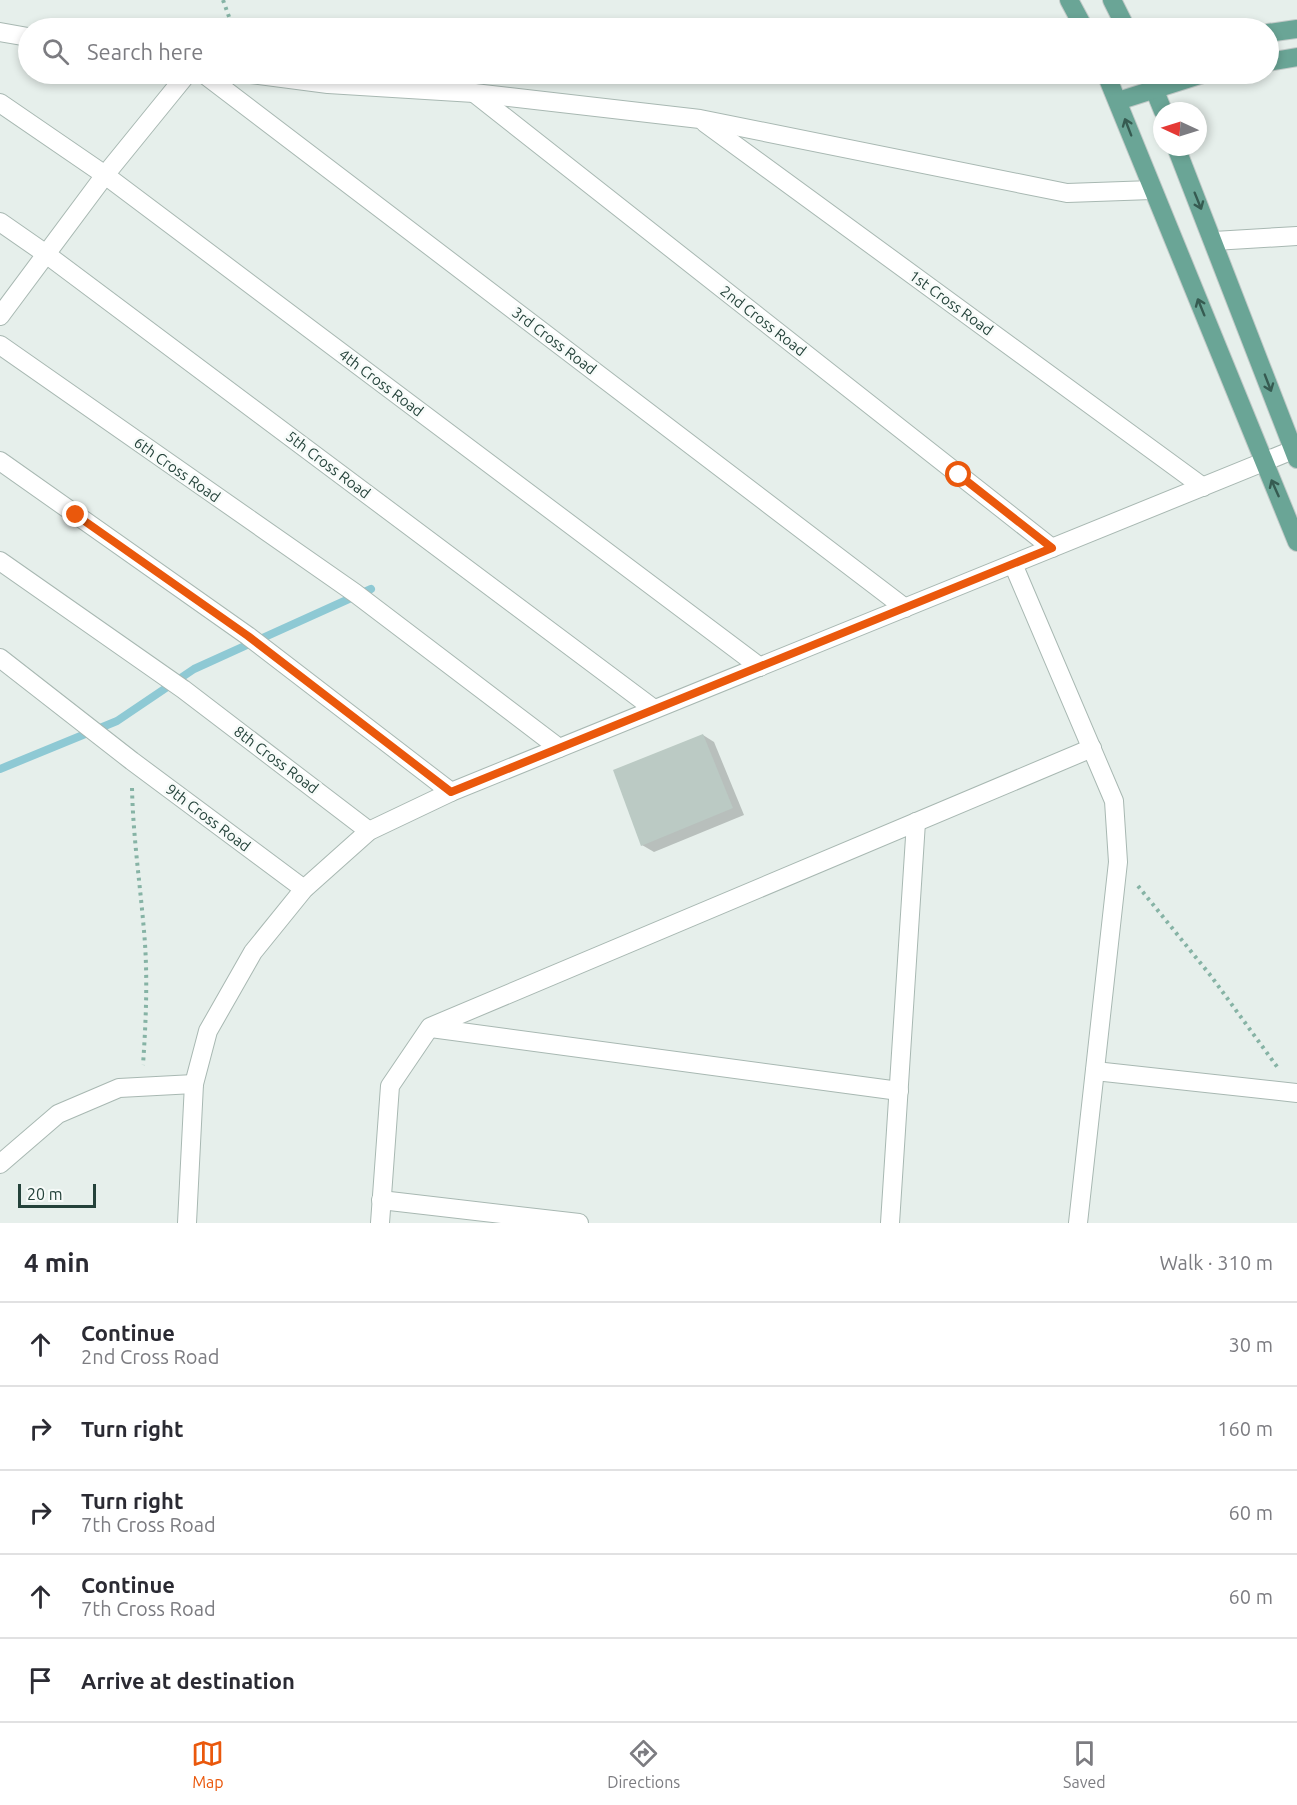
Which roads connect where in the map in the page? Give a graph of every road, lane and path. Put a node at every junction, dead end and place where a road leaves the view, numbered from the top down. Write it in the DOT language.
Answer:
graph roads {
  1 [pos="223,0"];
  2 [pos="1069,0"];
  3 [pos="1112,0"];
  4 [pos="229,18"];
  5 [pos="1079,18"];
  6 [pos="1121,18"];
  7 [pos="1297,29"];
  8 [pos="0,32"];
  9 [pos="1279,32"];
  10 [pos="18,35"];
  11 [pos="1297,57"];
  12 [pos="1279,60"];
  13 [pos="179,84"];
  14 [pos="217,84"];
  15 [pos="328,84"];
  16 [pos="1110,84"];
  17 [pos="1146,84"];
  18 [pos="1152,84"];
  19 [pos="474,93"];
  20 [pos="1118,101"];
  21 [pos="1159,102"];
  22 [pos="0,104"];
  23 [pos="700,119"];
  24 [pos="1180,156"];
  25 [pos="105,176"];
  26 [pos="1152,190"];
  27 [pos="0,222"];
  28 [pos="1297,236"];
  29 [pos="1214,242"];
  30 [pos="46,254"];
  31 [pos="0,316"];
  32 [pos="0,345"];
  33 [pos="1295,454"];
  34 [pos="0,461"];
  35 [pos="1263,463"];
  36 [pos="1203,487"];
  37 [pos="1297,542"];
  38 [pos="1052,548"];
  39 [pos="0,561"];
  40 [pos="1013,564"];
  41 [pos="905,608"];
  42 [pos="0,658"];
  43 [pos="760,667"];
  44 [pos="654,709"];
  45 [pos="559,748"];
  46 [pos="1092,748"];
  47 [pos="132,761"];
  48 [pos="451,792"];
  49 [pos="916,822"];
  50 [pos="369,831"];
  51 [pos="1118,862"];
  52 [pos="304,889"];
  53 [pos="430,1028"];
  54 [pos="1095,1071"];
  55 [pos="194,1084"];
  56 [pos="141,1087"];
  57 [pos="899,1091"];
  58 [pos="1297,1093"];
  59 [pos="0,1164"];
  60 [pos="381,1200"];
  61 [pos="187,1223"];
  62 [pos="380,1223"];
  63 [pos="579,1223"];
  64 [pos="890,1223"];
  65 [pos="1078,1223"];
  1 -- 4 [label="path"];
  2 -- 5 [label="main road"];
  3 -- 6 [label="main road"];
  7 -- 9 [label="main road"];
  8 -- 10 [label="street"];
  11 -- 12 [label="main road"];
  13 -- 25 [label="street"];
  14 -- 41 [label="street, 3rd Cross Road"];
  15 -- 19 [label="street"];
  16 -- 20 [label="main road"];
  17 -- 20 [label="main road"];
  18 -- 21 [label="main road"];
  19 -- 23 [label="street"];
  19 -- 38 [label="street, 2nd Cross Road"];
  26 -- 20 [label="main road, one-way"];
  22 -- 25 [label="street, 4th Cross Road"];
  23 -- 26 [label="street"];
  23 -- 36 [label="street, 1st Cross Road"];
  24 -- 29 [label="main road, one-way"];
  25 -- 30 [label="street"];
  25 -- 43 [label="street, 4th Cross Road"];
  35 -- 26 [label="main road, one-way"];
  27 -- 30 [label="street, 5th Cross Road"];
  28 -- 29 [label="street"];
  29 -- 33 [label="main road, one-way"];
  30 -- 31 [label="street"];
  30 -- 44 [label="street, 5th Cross Road"];
  32 -- 45 [label="street, 6th Cross Road"];
  33 -- 35 [label="street"];
  34 -- 48 [label="street"];
  35 -- 36 [label="street"];
  37 -- 35 [label="main road, one-way"];
  36 -- 38 [label="street"];
  38 -- 40 [label="street"];
  39 -- 50 [label="street, 8th Cross Road"];
  40 -- 41 [label="street"];
  40 -- 46 [label="street"];
  41 -- 43 [label="street"];
  42 -- 47 [label="street, 9th Cross Road"];
  43 -- 44 [label="street"];
  44 -- 45 [label="street"];
  45 -- 48 [label="street"];
  46 -- 49 [label="street"];
  46 -- 51 [label="street"];
  47 -- 52 [label="street, 9th Cross Road"];
  47 -- 56 [label="path"];
  48 -- 50 [label="street"];
  49 -- 53 [label="street"];
  49 -- 57 [label="street"];
  50 -- 52 [label="street"];
  51 -- 54 [label="street"];
  51 -- 58 [label="path"];
  52 -- 55 [label="street"];
  53 -- 57 [label="street"];
  53 -- 60 [label="street"];
  54 -- 58 [label="street"];
  54 -- 65 [label="street"];
  55 -- 56 [label="street"];
  55 -- 61 [label="street"];
  56 -- 59 [label="street"];
  57 -- 64 [label="street"];
  60 -- 62 [label="street"];
  60 -- 63 [label="street"];
}
